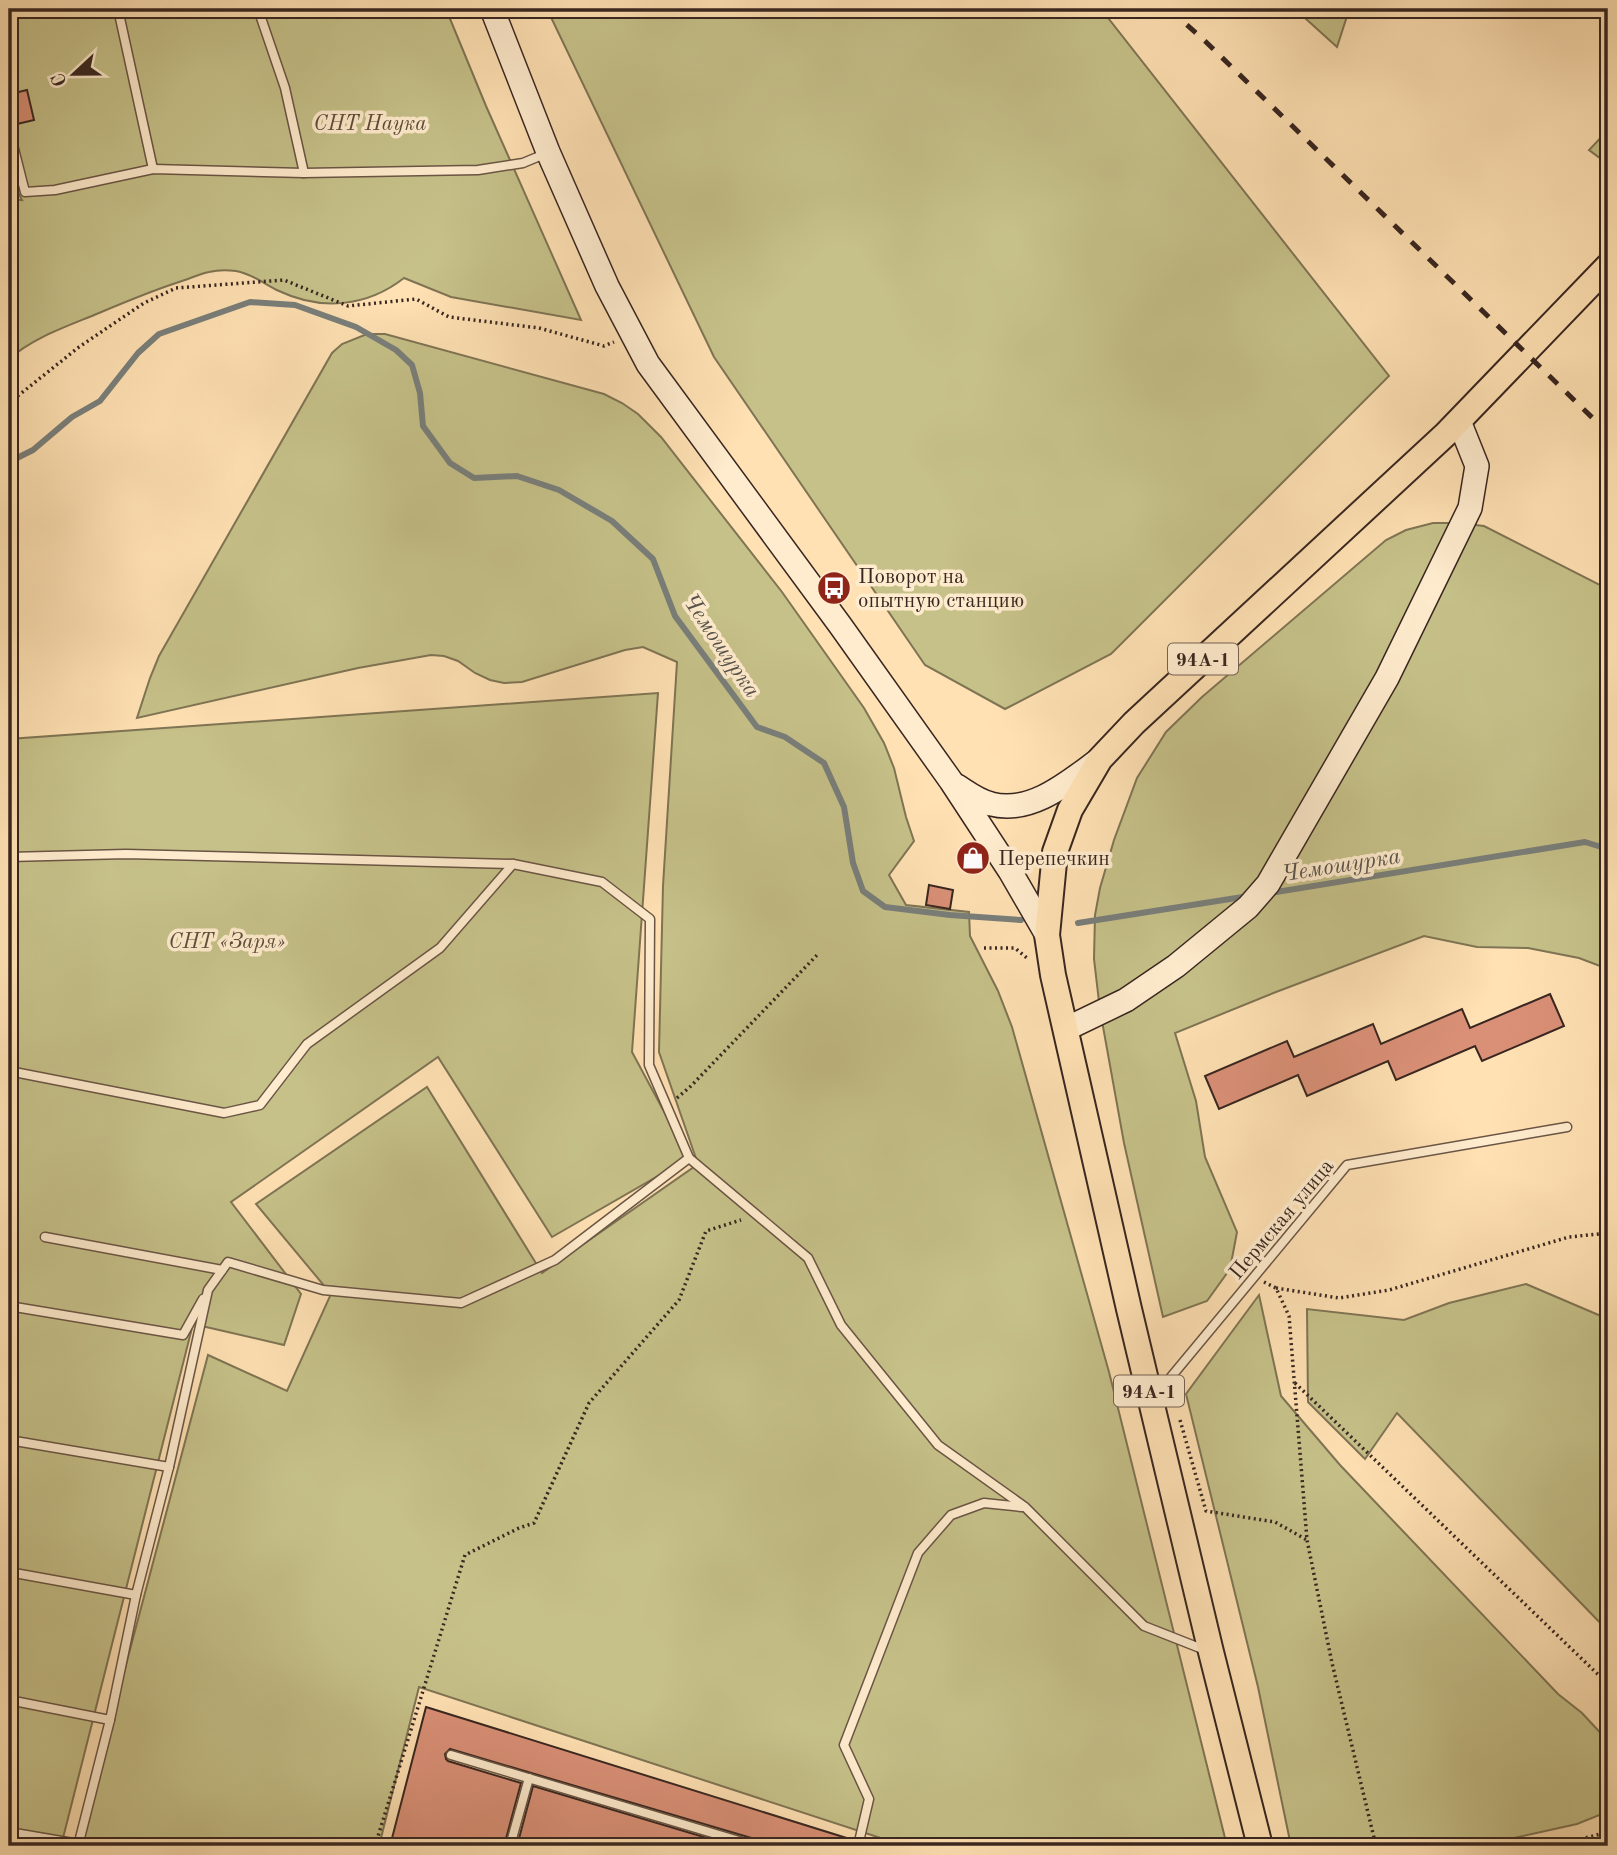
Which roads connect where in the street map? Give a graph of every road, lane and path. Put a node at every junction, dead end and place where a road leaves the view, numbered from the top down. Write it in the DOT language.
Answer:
graph roads {
  1 [pos="118,9"];
  2 [pos="258,9"];
  3 [pos="492,9"];
  4 [pos="9,129"];
  5 [pos="548,152"];
  6 [pos="153,169"];
  7 [pos="304,173"];
  8 [pos="1608,266"];
  9 [pos="632,332"];
  10 [pos="9,403"];
  11 [pos="1459,421"];
  12 [pos="1100,758"];
  13 [pos="951,781"];
  14 [pos="9,857"];
  15 [pos="513,864"];
  16 [pos="1046,935"];
  17 [pos="984,948"];
  18 [pos="818,954"];
  19 [pos="1032,962"];
  20 [pos="1066,1029"];
  21 [pos="9,1071"];
  22 [pos="667,1107"];
  23 [pos="1567,1127"];
  24 [pos="689,1158"];
  25 [pos="758,1215"];
  26 [pos="1608,1233"];
  27 [pos="46,1237"];
  28 [pos="222,1270"];
  29 [pos="1254,1277"];
  30 [pos="1276,1288"];
  31 [pos="208,1290"];
  32 [pos="9,1306"];
  33 [pos="1294,1382"];
  34 [pos="1152,1400"];
  35 [pos="9,1440"];
  36 [pos="169,1467"];
  37 [pos="1025,1507"];
  38 [pos="9,1572"];
  39 [pos="136,1595"];
  40 [pos="1211,1652"];
  41 [pos="1608,1684"];
  42 [pos="9,1700"];
  43 [pos="110,1720"];
  44 [pos="451,1755"];
  45 [pos="529,1778"];
  46 [pos="9,1832"];
  47 [pos="1608,1832"];
  48 [pos="78,1845"];
  49 [pos="375,1846"];
  50 [pos="510,1846"];
  51 [pos="756,1846"];
  52 [pos="858,1846"];
  53 [pos="1260,1846"];
  54 [pos="1376,1846"];
  55 [pos="1555,1846"];
  1 -- 6 [label="lane"];
  2 -- 7 [label="lane"];
  3 -- 5 [label="street"];
  4 -- 6 [label="lane"];
  5 -- 7 [label="lane"];
  5 -- 9 [label="street"];
  6 -- 7 [label="lane"];
  8 -- 11 [label="main road, 94А-1"];
  9 -- 10 [label="path"];
  9 -- 13 [label="street"];
  11 -- 12 [label="main road, 94А-1"];
  11 -- 20 [label="street"];
  12 -- 13 [label="street"];
  12 -- 16 [label="main road, 94А-1"];
  13 -- 16 [label="street"];
  14 -- 15 [label="lane"];
  15 -- 21 [label="lane"];
  15 -- 22 [label="lane"];
  16 -- 20 [label="main road, 94А-1"];
  17 -- 19 [label="path"];
  18 -- 22 [label="path"];
  20 -- 34 [label="main road, 94А-1"];
  22 -- 24 [label="lane"];
  23 -- 29 [label="lane, Пермская улица"];
  24 -- 25 [label="lane"];
  24 -- 28 [label="lane"];
  25 -- 37 [label="lane"];
  25 -- 49 [label="path"];
  26 -- 30 [label="path"];
  27 -- 28 [label="lane"];
  28 -- 31 [label="lane"];
  29 -- 30 [label="path"];
  29 -- 34 [label="lane, Пермская улица"];
  30 -- 33 [label="path"];
  31 -- 32 [label="lane"];
  31 -- 36 [label="lane"];
  33 -- 41 [label="path"];
  33 -- 54 [label="path"];
  34 -- 40 [label="main road, 94А-1"];
  35 -- 36 [label="lane"];
  36 -- 39 [label="lane"];
  37 -- 40 [label="lane"];
  37 -- 52 [label="lane"];
  38 -- 39 [label="lane"];
  39 -- 43 [label="lane"];
  40 -- 53 [label="main road, 94А-1"];
  42 -- 43 [label="lane"];
  43 -- 48 [label="lane"];
  44 -- 45 [label="lane"];
  45 -- 50 [label="lane"];
  45 -- 51 [label="lane"];
  46 -- 48 [label="lane"];
  47 -- 55 [label="path"];
}
